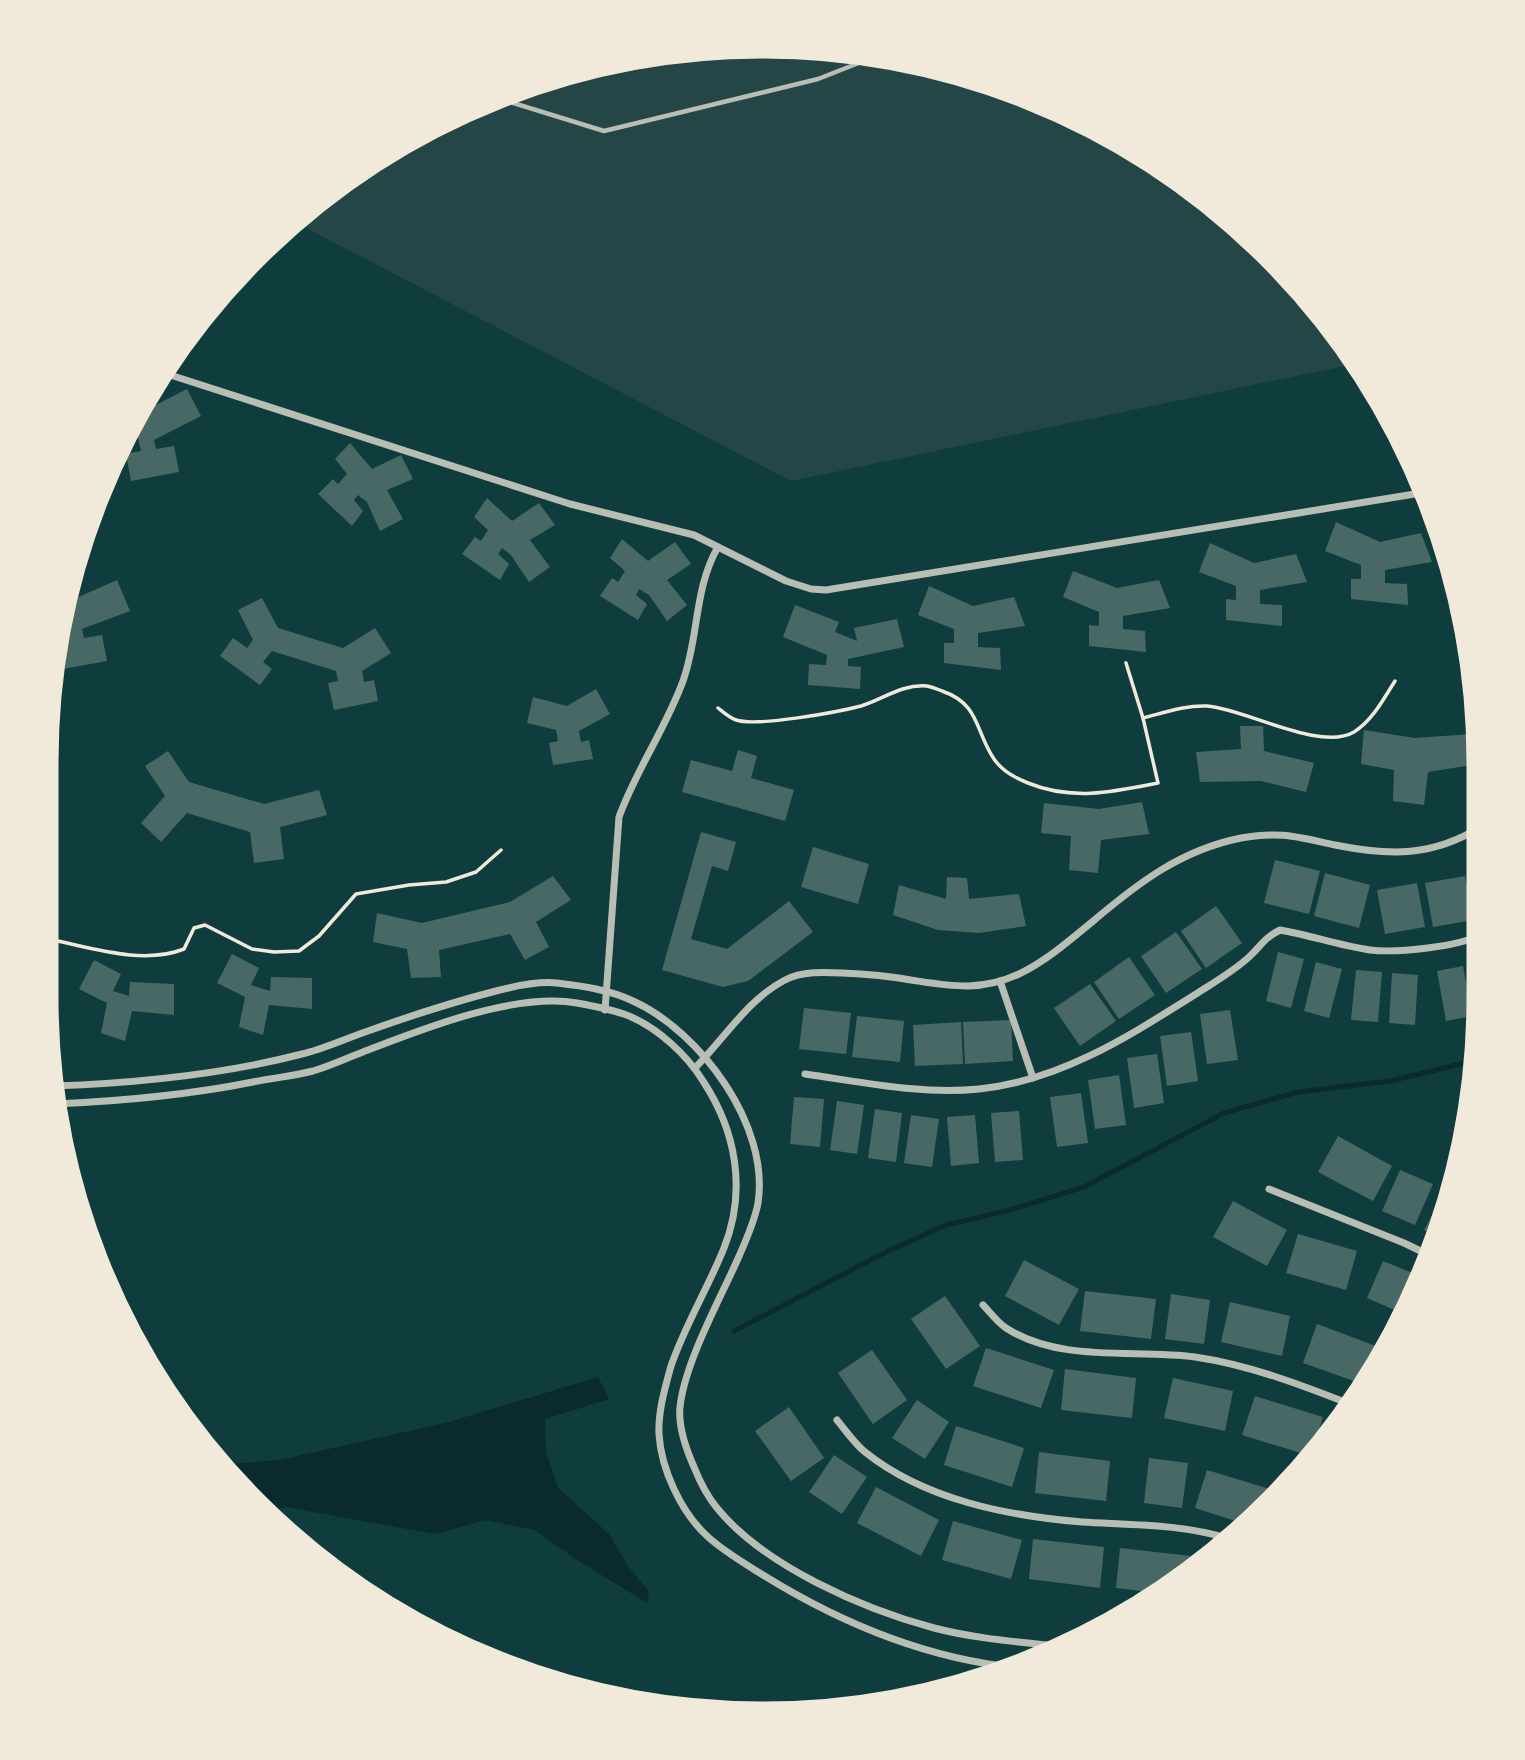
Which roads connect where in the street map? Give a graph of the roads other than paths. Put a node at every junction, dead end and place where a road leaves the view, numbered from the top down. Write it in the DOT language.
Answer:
graph roads {
  1 [pos="863,61"];
  2 [pos="509,102"];
  3 [pos="170,375"];
  4 [pos="1418,493"];
  5 [pos="718,547"];
  6 [pos="1470,834"];
  7 [pos="1471,940"];
  8 [pos="1000,981"];
  9 [pos="607,992"];
  10 [pos="605,1010"];
  11 [pos="705,1058"];
  12 [pos="695,1068"];
  13 [pos="805,1074"];
  14 [pos="1033,1078"];
  15 [pos="60,1086"];
  16 [pos="62,1104"];
  17 [pos="1269,1189"];
  18 [pos="1423,1252"];
  19 [pos="983,1305"];
  20 [pos="1343,1402"];
  21 [pos="837,1420"];
  22 [pos="1222,1536"];
  23 [pos="1050,1645"];
  24 [pos="995,1666"];
  1 -- 2 [label="lane"];
  3 -- 5 [label="street"];
  4 -- 5 [label="street"];
  5 -- 9 [label="street"];
  6 -- 8 [label="street"];
  7 -- 14 [label="street"];
  8 -- 11 [label="street"];
  8 -- 14 [label="street"];
  9 -- 10 [label="street"];
  9 -- 11 [label="street"];
  9 -- 15 [label="street"];
  10 -- 12 [label="street"];
  10 -- 16 [label="street"];
  11 -- 12 [label="street"];
  11 -- 23 [label="street"];
  12 -- 24 [label="street"];
  13 -- 14 [label="street"];
  17 -- 18 [label="street"];
  19 -- 20 [label="street"];
  21 -- 22 [label="street"];
}
